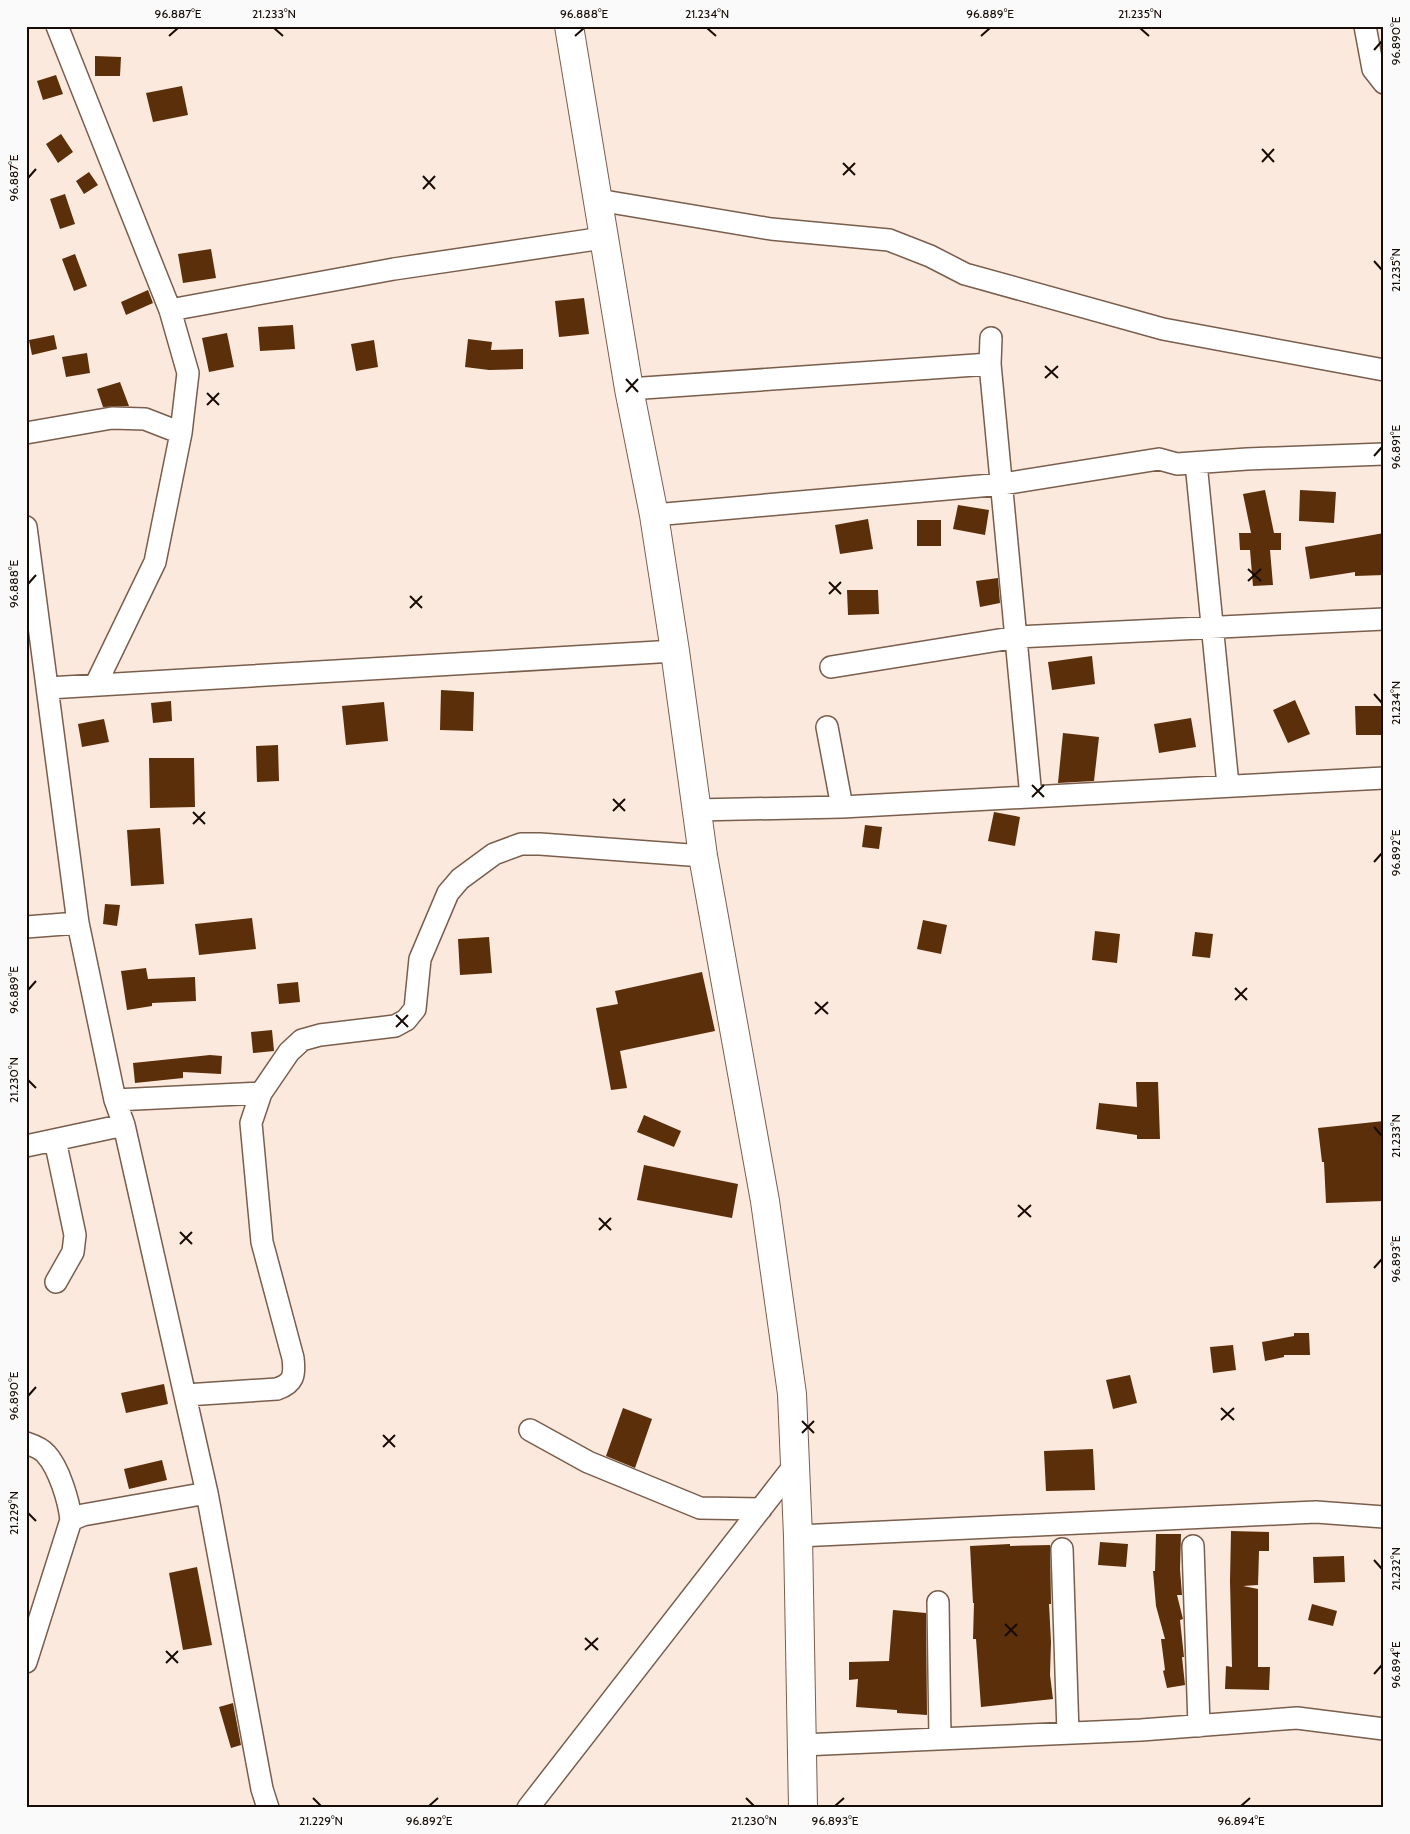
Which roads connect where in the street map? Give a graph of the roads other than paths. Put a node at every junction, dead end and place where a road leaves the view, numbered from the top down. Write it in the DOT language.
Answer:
graph roads {
  1 [pos="57,26"];
  2 [pos="569,26"];
  3 [pos="1365,26"];
  4 [pos="1384,83"];
  5 [pos="598,200"];
  6 [pos="604,238"];
  7 [pos="170,310"];
  8 [pos="991,338"];
  9 [pos="990,364"];
  10 [pos="1384,370"];
  11 [pos="629,389"];
  12 [pos="26,433"];
  13 [pos="182,433"];
  14 [pos="1384,454"];
  15 [pos="1196,462"];
  16 [pos="1003,484"];
  17 [pos="654,515"];
  18 [pos="26,527"];
  19 [pos="1384,619"];
  20 [pos="1213,626"];
  21 [pos="1017,637"];
  22 [pos="675,651"];
  23 [pos="831,667"];
  24 [pos="96,684"];
  25 [pos="48,688"];
  26 [pos="827,727"];
  27 [pos="1384,778"];
  28 [pos="1228,785"];
  29 [pos="1031,797"];
  30 [pos="842,807"];
  31 [pos="696,810"];
  32 [pos="702,856"];
  33 [pos="78,922"];
  34 [pos="26,927"];
  35 [pos="261,1093"];
  36 [pos="115,1100"];
  37 [pos="124,1125"];
  38 [pos="55,1140"];
  39 [pos="26,1146"];
  40 [pos="56,1282"];
  41 [pos="186,1395"];
  42 [pos="530,1430"];
  43 [pos="26,1443"];
  44 [pos="794,1466"];
  45 [pos="207,1493"];
  46 [pos="761,1508"];
  47 [pos="1384,1517"];
  48 [pos="71,1520"];
  49 [pos="798,1536"];
  50 [pos="1193,1546"];
  51 [pos="1062,1549"];
  52 [pos="938,1602"];
  53 [pos="26,1662"];
  54 [pos="1199,1726"];
  55 [pos="1384,1729"];
  56 [pos="1068,1733"];
  57 [pos="940,1739"];
  58 [pos="802,1746"];
  59 [pos="268,1808"];
  60 [pos="528,1808"];
  61 [pos="803,1808"];
  1 -- 7 [label="street"];
  2 -- 5 [label="highway"];
  3 -- 4 [label="street"];
  5 -- 6 [label="highway"];
  5 -- 10 [label="street"];
  6 -- 7 [label="street"];
  6 -- 11 [label="highway"];
  7 -- 13 [label="street"];
  8 -- 9 [label="street"];
  9 -- 11 [label="street"];
  9 -- 16 [label="street"];
  11 -- 17 [label="highway"];
  12 -- 13 [label="street"];
  13 -- 24 [label="street"];
  14 -- 15 [label="street"];
  15 -- 16 [label="street"];
  15 -- 20 [label="street"];
  16 -- 17 [label="street"];
  16 -- 21 [label="street"];
  17 -- 22 [label="highway"];
  18 -- 25 [label="street"];
  19 -- 20 [label="street"];
  20 -- 21 [label="street"];
  20 -- 28 [label="street"];
  21 -- 23 [label="street"];
  21 -- 29 [label="street"];
  22 -- 24 [label="street"];
  22 -- 31 [label="highway"];
  24 -- 25 [label="street"];
  25 -- 33 [label="street"];
  26 -- 30 [label="street"];
  27 -- 28 [label="street"];
  28 -- 29 [label="street"];
  29 -- 30 [label="street"];
  30 -- 31 [label="street"];
  31 -- 32 [label="highway"];
  32 -- 35 [label="street"];
  32 -- 44 [label="highway"];
  33 -- 34 [label="street"];
  33 -- 36 [label="street"];
  35 -- 36 [label="street"];
  35 -- 41 [label="street"];
  36 -- 37 [label="street"];
  37 -- 38 [label="street"];
  37 -- 41 [label="street"];
  38 -- 39 [label="street"];
  38 -- 40 [label="street"];
  41 -- 45 [label="street"];
  42 -- 46 [label="street"];
  43 -- 48 [label="street"];
  44 -- 46 [label="street"];
  44 -- 49 [label="highway"];
  45 -- 48 [label="street"];
  45 -- 59 [label="street"];
  46 -- 60 [label="street"];
  47 -- 49 [label="street"];
  48 -- 53 [label="street"];
  49 -- 58 [label="highway"];
  50 -- 54 [label="street"];
  51 -- 56 [label="street"];
  52 -- 57 [label="street"];
  54 -- 55 [label="street"];
  54 -- 56 [label="street"];
  56 -- 57 [label="street"];
  57 -- 58 [label="street"];
  58 -- 61 [label="highway"];
}
